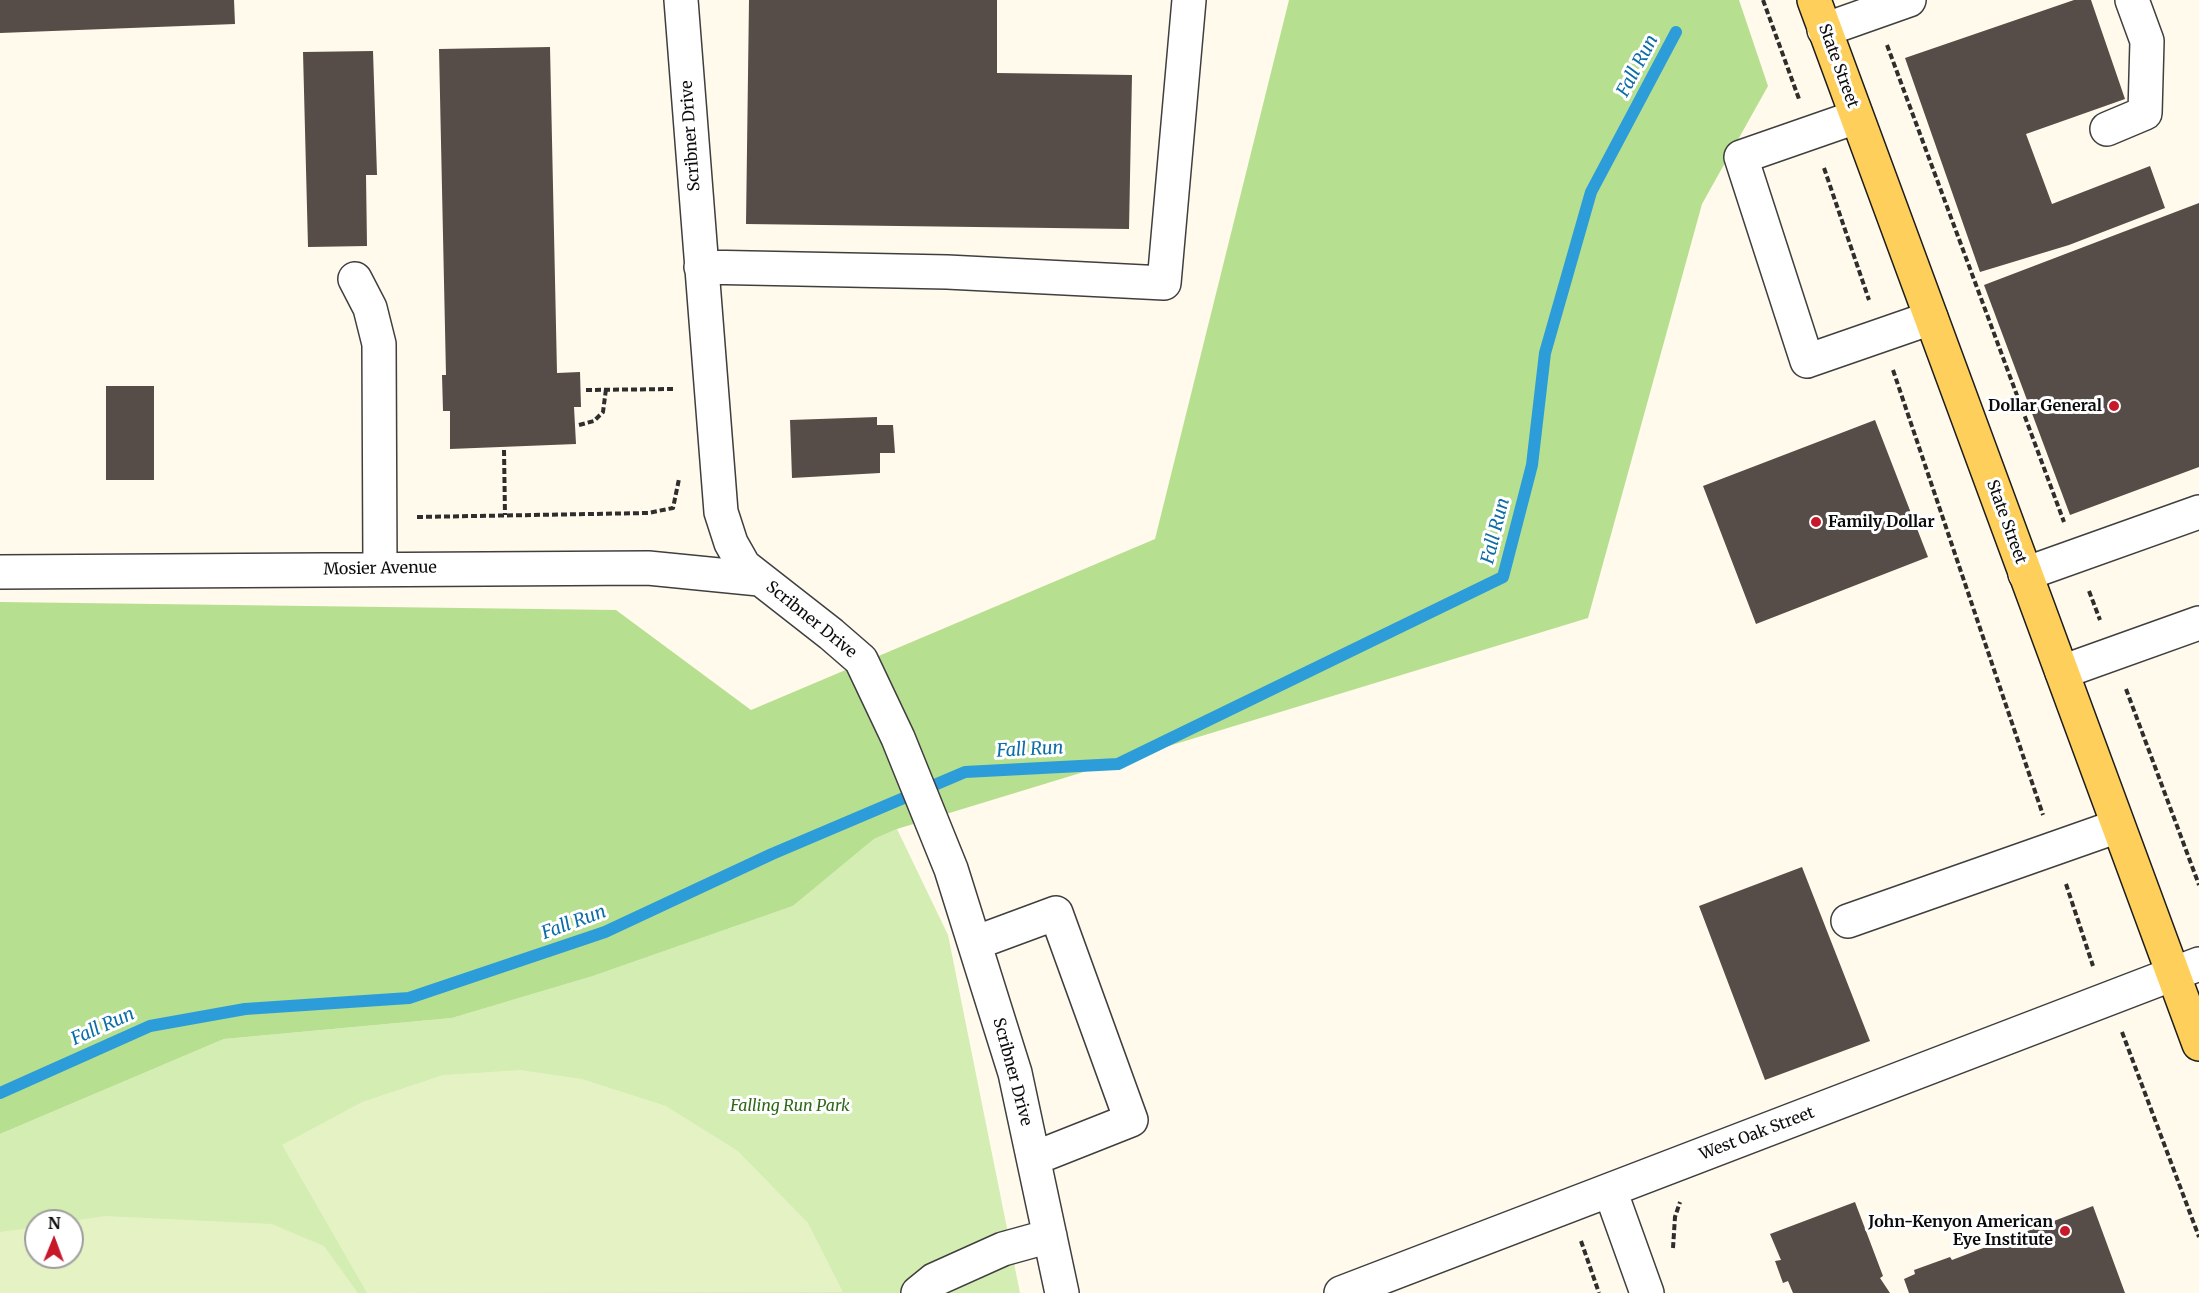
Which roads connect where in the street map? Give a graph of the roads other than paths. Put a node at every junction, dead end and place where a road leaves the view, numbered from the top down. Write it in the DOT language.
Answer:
graph roads {
  1 [pos="681,0"];
  2 [pos="1189,0"];
  3 [pos="1814,0"];
  4 [pos="1909,0"];
  5 [pos="2132,0"];
  6 [pos="1824,30"];
  7 [pos="1856,117"];
  8 [pos="2107,129"];
  9 [pos="701,267"];
  10 [pos="355,279"];
  11 [pos="1930,318"];
  12 [pos="2199,512"];
  13 [pos="380,569"];
  14 [pos="0,572"];
  15 [pos="2025,574"];
  16 [pos="759,579"];
  17 [pos="2199,623"];
  18 [pos="2062,672"];
  19 [pos="2118,826"];
  20 [pos="1848,921"];
  21 [pos="975,943"];
  22 [pos="2186,970"];
  23 [pos="2199,1044"];
  24 [pos="1035,1158"];
  25 [pos="1610,1190"];
  26 [pos="1050,1236"];
  27 [pos="918,1293"];
  28 [pos="1062,1293"];
  29 [pos="1341,1293"];
  30 [pos="1647,1293"];
  1 -- 9 [label="street, Scribner Drive"];
  2 -- 9 [label="street"];
  3 -- 6 [label="main road, State Street"];
  4 -- 6 [label="street"];
  5 -- 8 [label="street"];
  6 -- 7 [label="main road, State Street"];
  7 -- 11 [label="main road, State Street"];
  7 -- 11 [label="street"];
  9 -- 16 [label="street, Scribner Drive"];
  10 -- 13 [label="street"];
  11 -- 15 [label="main road, State Street"];
  12 -- 15 [label="street"];
  13 -- 14 [label="street, Mosier Avenue"];
  13 -- 16 [label="street, Mosier Avenue"];
  15 -- 18 [label="main road, State Street"];
  16 -- 21 [label="street, Scribner Drive"];
  17 -- 18 [label="street"];
  18 -- 19 [label="main road, State Street"];
  19 -- 20 [label="street"];
  19 -- 22 [label="main road, State Street"];
  21 -- 24 [label="street, Scribner Drive"];
  21 -- 24 [label="street"];
  22 -- 23 [label="main road, State Street"];
  22 -- 25 [label="street, West Oak Street"];
  24 -- 26 [label="street, Scribner Drive"];
  25 -- 29 [label="street, West Oak Street"];
  25 -- 30 [label="street"];
  26 -- 27 [label="street"];
  26 -- 28 [label="street, Scribner Drive"];
}
